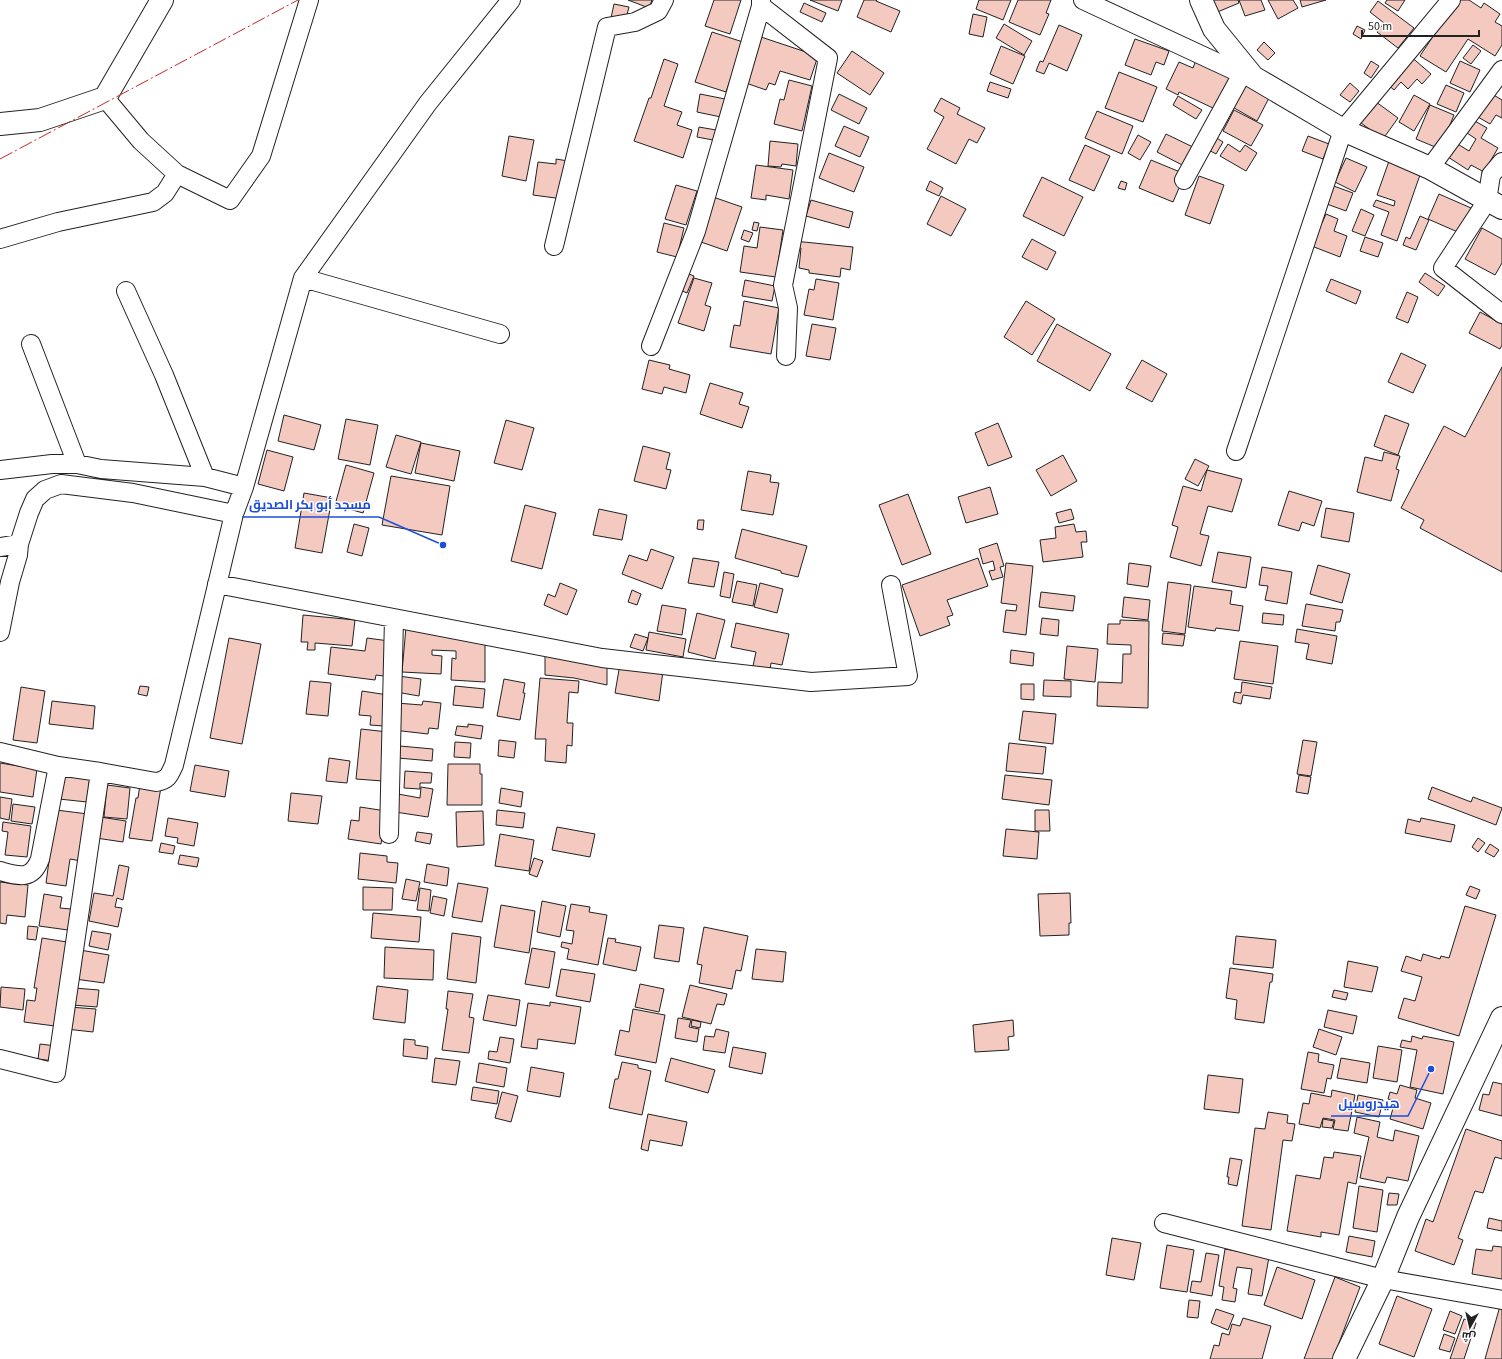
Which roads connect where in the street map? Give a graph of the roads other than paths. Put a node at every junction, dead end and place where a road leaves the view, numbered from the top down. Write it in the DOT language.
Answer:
graph roads {
  1 [pos="162,0"];
  2 [pos="309,0"];
  3 [pos="511,0"];
  4 [pos="664,0"];
  5 [pos="1083,0"];
  6 [pos="1201,0"];
  7 [pos="1451,0"];
  8 [pos="761,3"];
  9 [pos="1502,70"];
  10 [pos="1248,75"];
  11 [pos="105,98"];
  12 [pos="0,124"];
  13 [pos="1343,130"];
  14 [pos="1502,162"];
  15 [pos="1430,168"];
  16 [pos="177,174"];
  17 [pos="1184,180"];
  18 [pos="1495,205"];
  19 [pos="0,239"];
  20 [pos="554,246"];
  21 [pos="303,278"];
  22 [pos="126,291"];
  23 [pos="1502,314"];
  24 [pos="500,334"];
  25 [pos="31,344"];
  26 [pos="650,346"];
  27 [pos="786,356"];
  28 [pos="1236,451"];
  29 [pos="76,464"];
  30 [pos="0,470"];
  31 [pos="205,477"];
  32 [pos="244,487"];
  33 [pos="234,514"];
  34 [pos="19,544"];
  35 [pos="0,547"];
  36 [pos="217,584"];
  37 [pos="891,585"];
  38 [pos="394,618"];
  39 [pos="0,632"];
  40 [pos="0,752"];
  41 [pos="58,766"];
  42 [pos="100,772"];
  43 [pos="389,834"];
  44 [pos="0,872"];
  45 [pos="1502,1018"];
  46 [pos="0,1059"];
  47 [pos="1164,1223"];
  48 [pos="1383,1279"];
  49 [pos="1502,1300"];
  50 [pos="1344,1359"];
  1 -- 11 [label="main road"];
  2 -- 16 [label="street"];
  3 -- 21 [label="street"];
  4 -- 20 [label="street"];
  5 -- 10 [label="street"];
  6 -- 10 [label="main road"];
  7 -- 13 [label="street"];
  8 -- 26 [label="street"];
  8 -- 27 [label="street"];
  9 -- 15 [label="street"];
  10 -- 13 [label="main road"];
  10 -- 17 [label="street"];
  11 -- 12 [label="main road"];
  11 -- 16 [label="street"];
  13 -- 15 [label="main road"];
  13 -- 28 [label="street"];
  14 -- 18 [label="street"];
  15 -- 18 [label="main road"];
  16 -- 19 [label="street"];
  18 -- 23 [label="street"];
  21 -- 24 [label="street"];
  21 -- 32 [label="street"];
  22 -- 31 [label="street"];
  25 -- 29 [label="street"];
  29 -- 30 [label="street"];
  29 -- 31 [label="street"];
  31 -- 32 [label="street"];
  32 -- 33 [label="street"];
  33 -- 34 [label="street"];
  33 -- 36 [label="street"];
  34 -- 35 [label="street"];
  34 -- 39 [label="street"];
  36 -- 38 [label="street"];
  36 -- 42 [label="street"];
  37 -- 38 [label="street"];
  38 -- 43 [label="street"];
  40 -- 41 [label="street"];
  41 -- 42 [label="street"];
  41 -- 44 [label="street"];
  42 -- 46 [label="street"];
  45 -- 48 [label="main road"];
  47 -- 48 [label="street"];
  48 -- 49 [label="street"];
  48 -- 50 [label="main road"];
}
